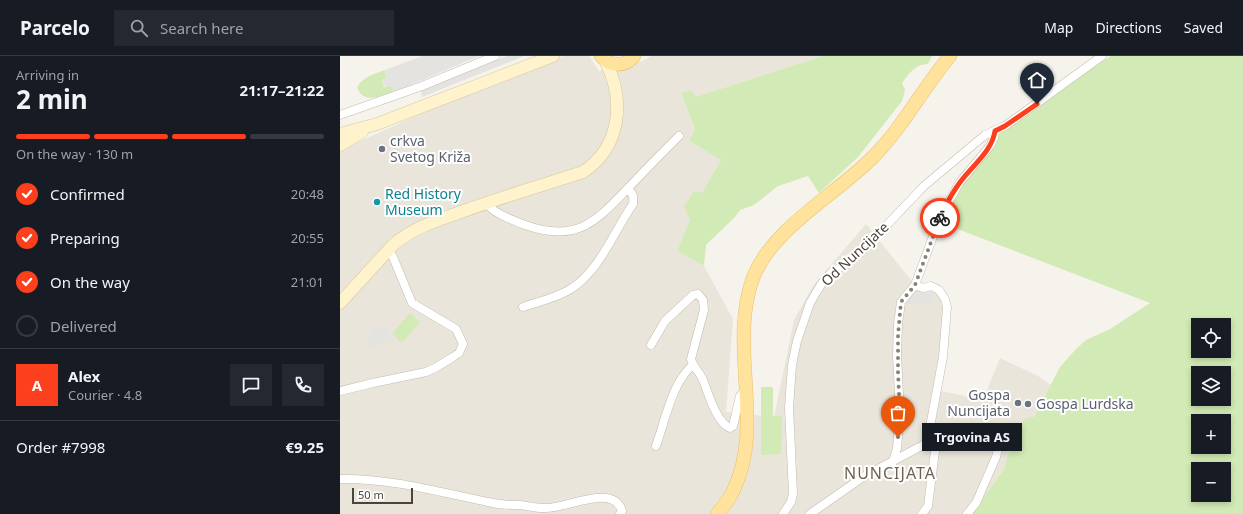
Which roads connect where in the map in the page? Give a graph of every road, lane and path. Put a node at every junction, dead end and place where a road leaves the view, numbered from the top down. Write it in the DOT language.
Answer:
graph roads {
  1 [pos="495,56"];
  2 [pos="553,56"];
  3 [pos="950,56"];
  4 [pos="1102,56"];
  5 [pos="603,58"];
  6 [pos="633,58"];
  7 [pos="616,88"];
  8 [pos="340,115"];
  9 [pos="377,124"];
  10 [pos="995,131"];
  11 [pos="340,134"];
  12 [pos="679,136"];
  13 [pos="340,145"];
  14 [pos="627,189"];
  15 [pos="486,203"];
  16 [pos="388,250"];
  17 [pos="915,285"];
  18 [pos="340,303"];
  19 [pos="523,307"];
  20 [pos="652,345"];
  21 [pos="693,365"];
  22 [pos="746,389"];
  23 [pos="340,391"];
  24 [pos="936,442"];
  25 [pos="927,443"];
  26 [pos="656,446"];
  27 [pos="893,462"];
  28 [pos="340,479"];
  29 [pos="621,513"];
  30 [pos="717,514"];
  31 [pos="783,514"];
  32 [pos="810,514"];
  33 [pos="922,514"];
  34 [pos="967,514"];
  1 -- 8 [label="street"];
  2 -- 9 [label="street"];
  3 -- 22 [label="main road"];
  4 -- 10 [label="street, Od Nuncijate"];
  5 -- 6 [label="main road"];
  5 -- 7 [label="street"];
  6 -- 7 [label="street"];
  7 -- 15 [label="street"];
  9 -- 11 [label="street"];
  9 -- 13 [label="street"];
  10 -- 17 [label="street"];
  10 -- 31 [label="street, Od Nuncijate"];
  12 -- 14 [label="street"];
  14 -- 15 [label="street"];
  14 -- 19 [label="street"];
  15 -- 16 [label="street"];
  16 -- 18 [label="street"];
  16 -- 23 [label="street"];
  17 -- 25 [label="street"];
  17 -- 27 [label="street"];
  20 -- 21 [label="street"];
  21 -- 22 [label="street"];
  21 -- 26 [label="street"];
  22 -- 30 [label="main road"];
  24 -- 25 [label="street"];
  24 -- 33 [label="street"];
  24 -- 34 [label="street"];
  25 -- 27 [label="street"];
  27 -- 32 [label="street"];
  28 -- 29 [label="street"];
}
